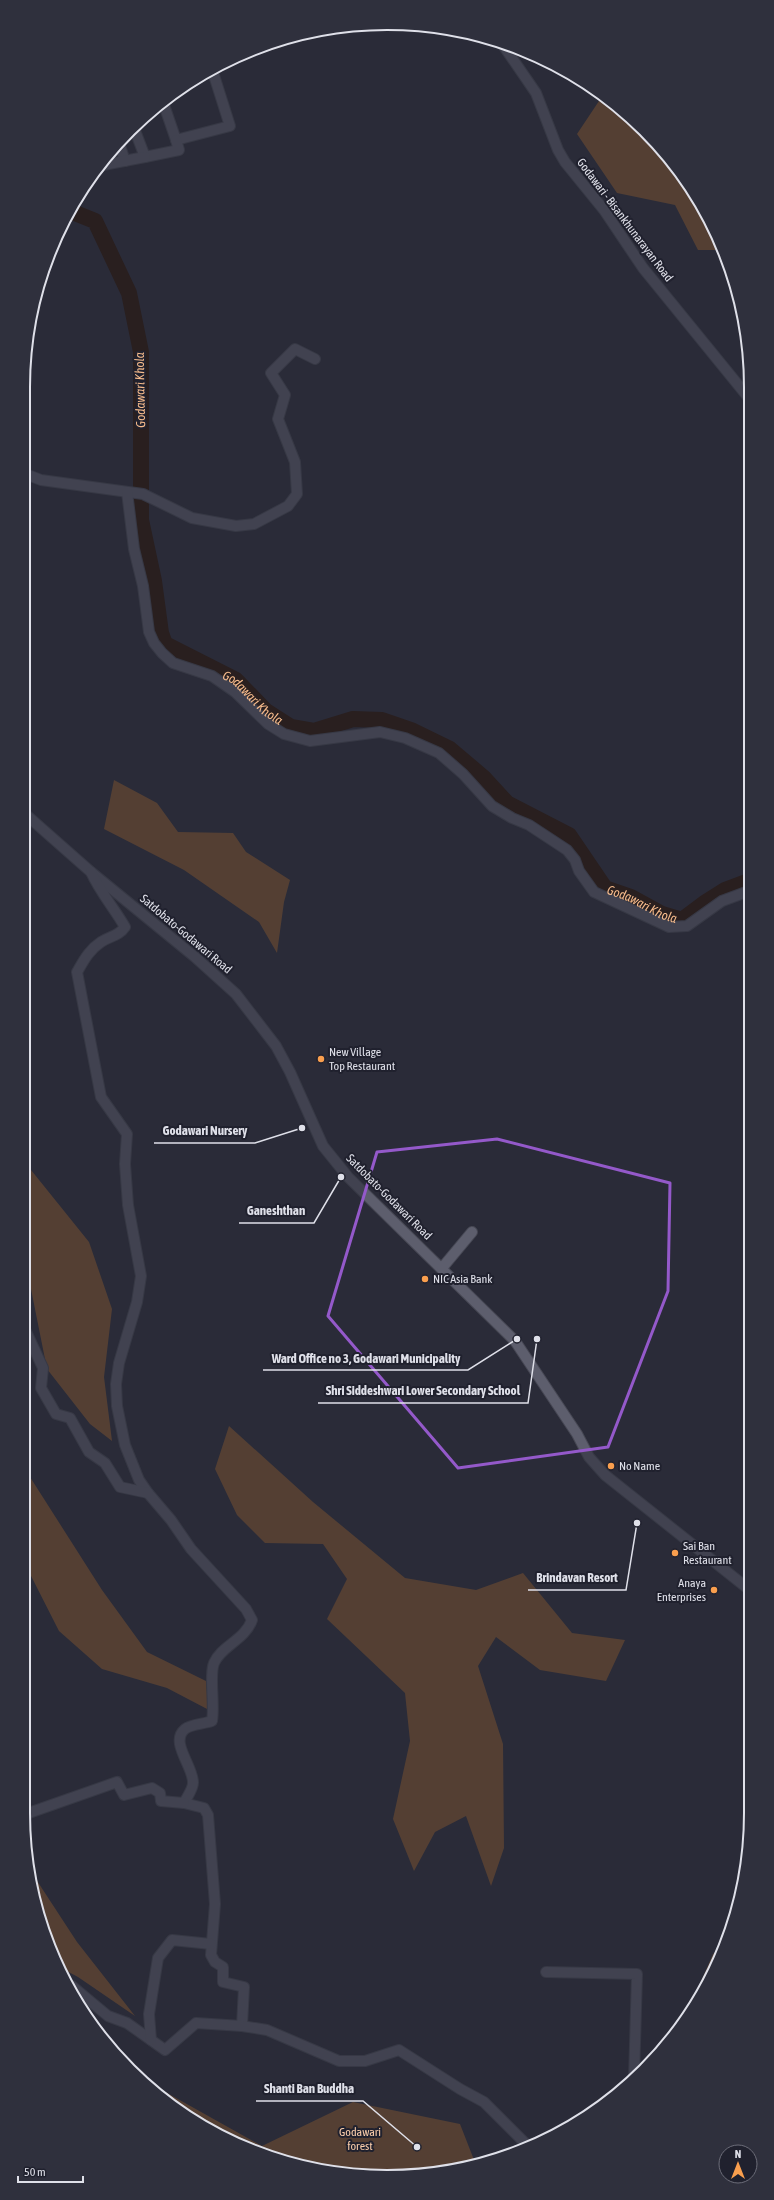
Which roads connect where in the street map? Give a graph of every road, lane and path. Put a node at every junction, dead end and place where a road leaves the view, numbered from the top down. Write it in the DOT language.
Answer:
graph roads {
  1 [pos="507,51"];
  2 [pos="214,75"];
  3 [pos="165,108"];
  4 [pos="136,134"];
  5 [pos="176,140"];
  6 [pos="121,149"];
  7 [pos="145,157"];
  8 [pos="126,161"];
  9 [pos="109,164"];
  10 [pos="315,359"];
  11 [pos="744,392"];
  12 [pos="30,476"];
  13 [pos="127,492"];
  14 [pos="30,818"];
  15 [pos="91,872"];
  16 [pos="744,893"];
  17 [pos="472,1232"];
  18 [pos="442,1268"];
  19 [pos="30,1340"];
  20 [pos="148,1494"];
  21 [pos="744,1586"];
  22 [pos="184,1803"];
  23 [pos="30,1813"];
  24 [pos="211,1944"];
  25 [pos="546,1972"];
  26 [pos="77,1990"];
  27 [pos="242,2026"];
  28 [pos="151,2040"];
  29 [pos="634,2069"];
  30 [pos="525,2143"];
  1 -- 11 [label="street, Godawari - Bisankhunarayan Road"];
  2 -- 5 [label="street"];
  3 -- 5 [label="street"];
  4 -- 7 [label="street"];
  5 -- 7 [label="street"];
  6 -- 8 [label="street"];
  7 -- 8 [label="street"];
  8 -- 9 [label="street"];
  10 -- 13 [label="street"];
  12 -- 13 [label="street"];
  13 -- 16 [label="street"];
  14 -- 15 [label="street, Satdobato-Godawari Road"];
  15 -- 18 [label="street, Satdobato-Godawari Road"];
  15 -- 20 [label="street"];
  17 -- 18 [label="street"];
  18 -- 21 [label="street, Satdobato-Godawari Road"];
  19 -- 20 [label="street"];
  20 -- 22 [label="street"];
  22 -- 23 [label="street"];
  22 -- 24 [label="street"];
  24 -- 27 [label="street"];
  24 -- 28 [label="street"];
  25 -- 29 [label="street"];
  26 -- 28 [label="street"];
  27 -- 28 [label="street"];
  27 -- 30 [label="street"];
}
